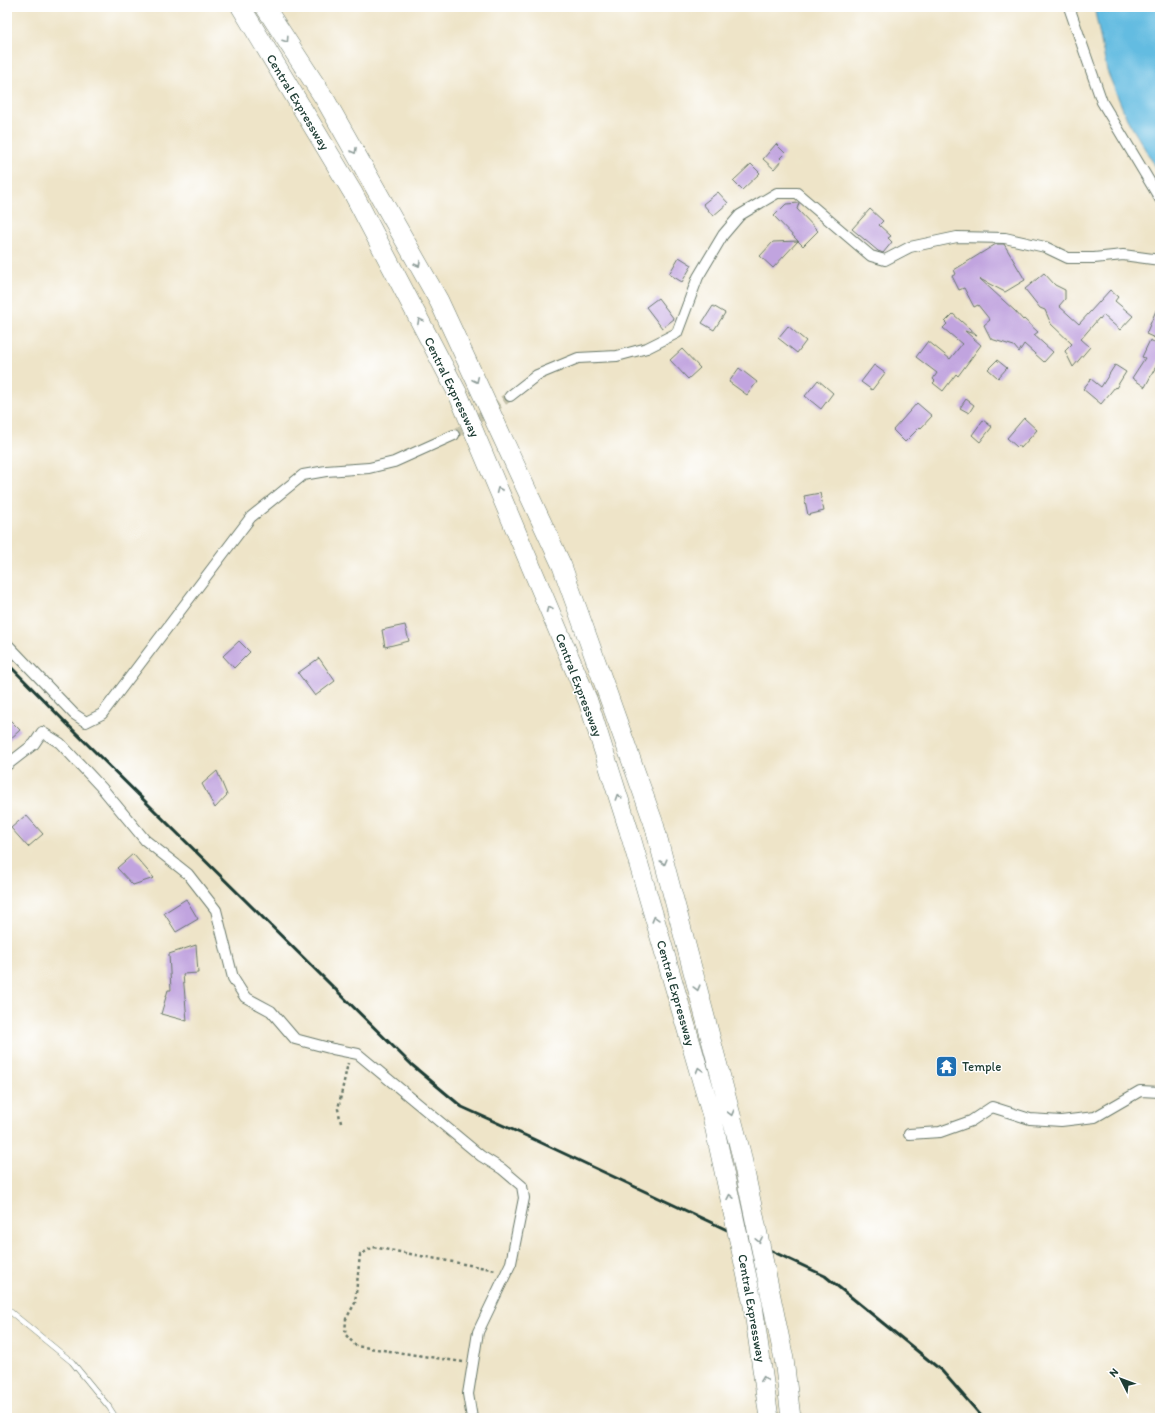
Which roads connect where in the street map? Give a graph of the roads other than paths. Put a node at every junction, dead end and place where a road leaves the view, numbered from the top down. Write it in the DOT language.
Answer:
graph roads {
  1 [pos="241,7"];
  2 [pos="265,7"];
  3 [pos="1069,7"];
  4 [pos="1160,199"];
  5 [pos="1160,260"];
  6 [pos="510,396"];
  7 [pos="454,434"];
  8 [pos="7,644"];
  9 [pos="7,765"];
  10 [pos="1160,1092"];
  11 [pos="909,1134"];
  12 [pos="7,1309"];
  13 [pos="116,1418"];
  14 [pos="472,1418"];
  15 [pos="769,1418"];
  16 [pos="791,1418"];
  15 -- 1 [label="highway, Central Expressway, one-way, bridge"];
  2 -- 16 [label="highway, Central Expressway, one-way, bridge"];
  3 -- 4 [label="street"];
  5 -- 6 [label="street"];
  7 -- 8 [label="street"];
  9 -- 14 [label="street"];
  10 -- 11 [label="street"];
  12 -- 13 [label="lane"];
}
